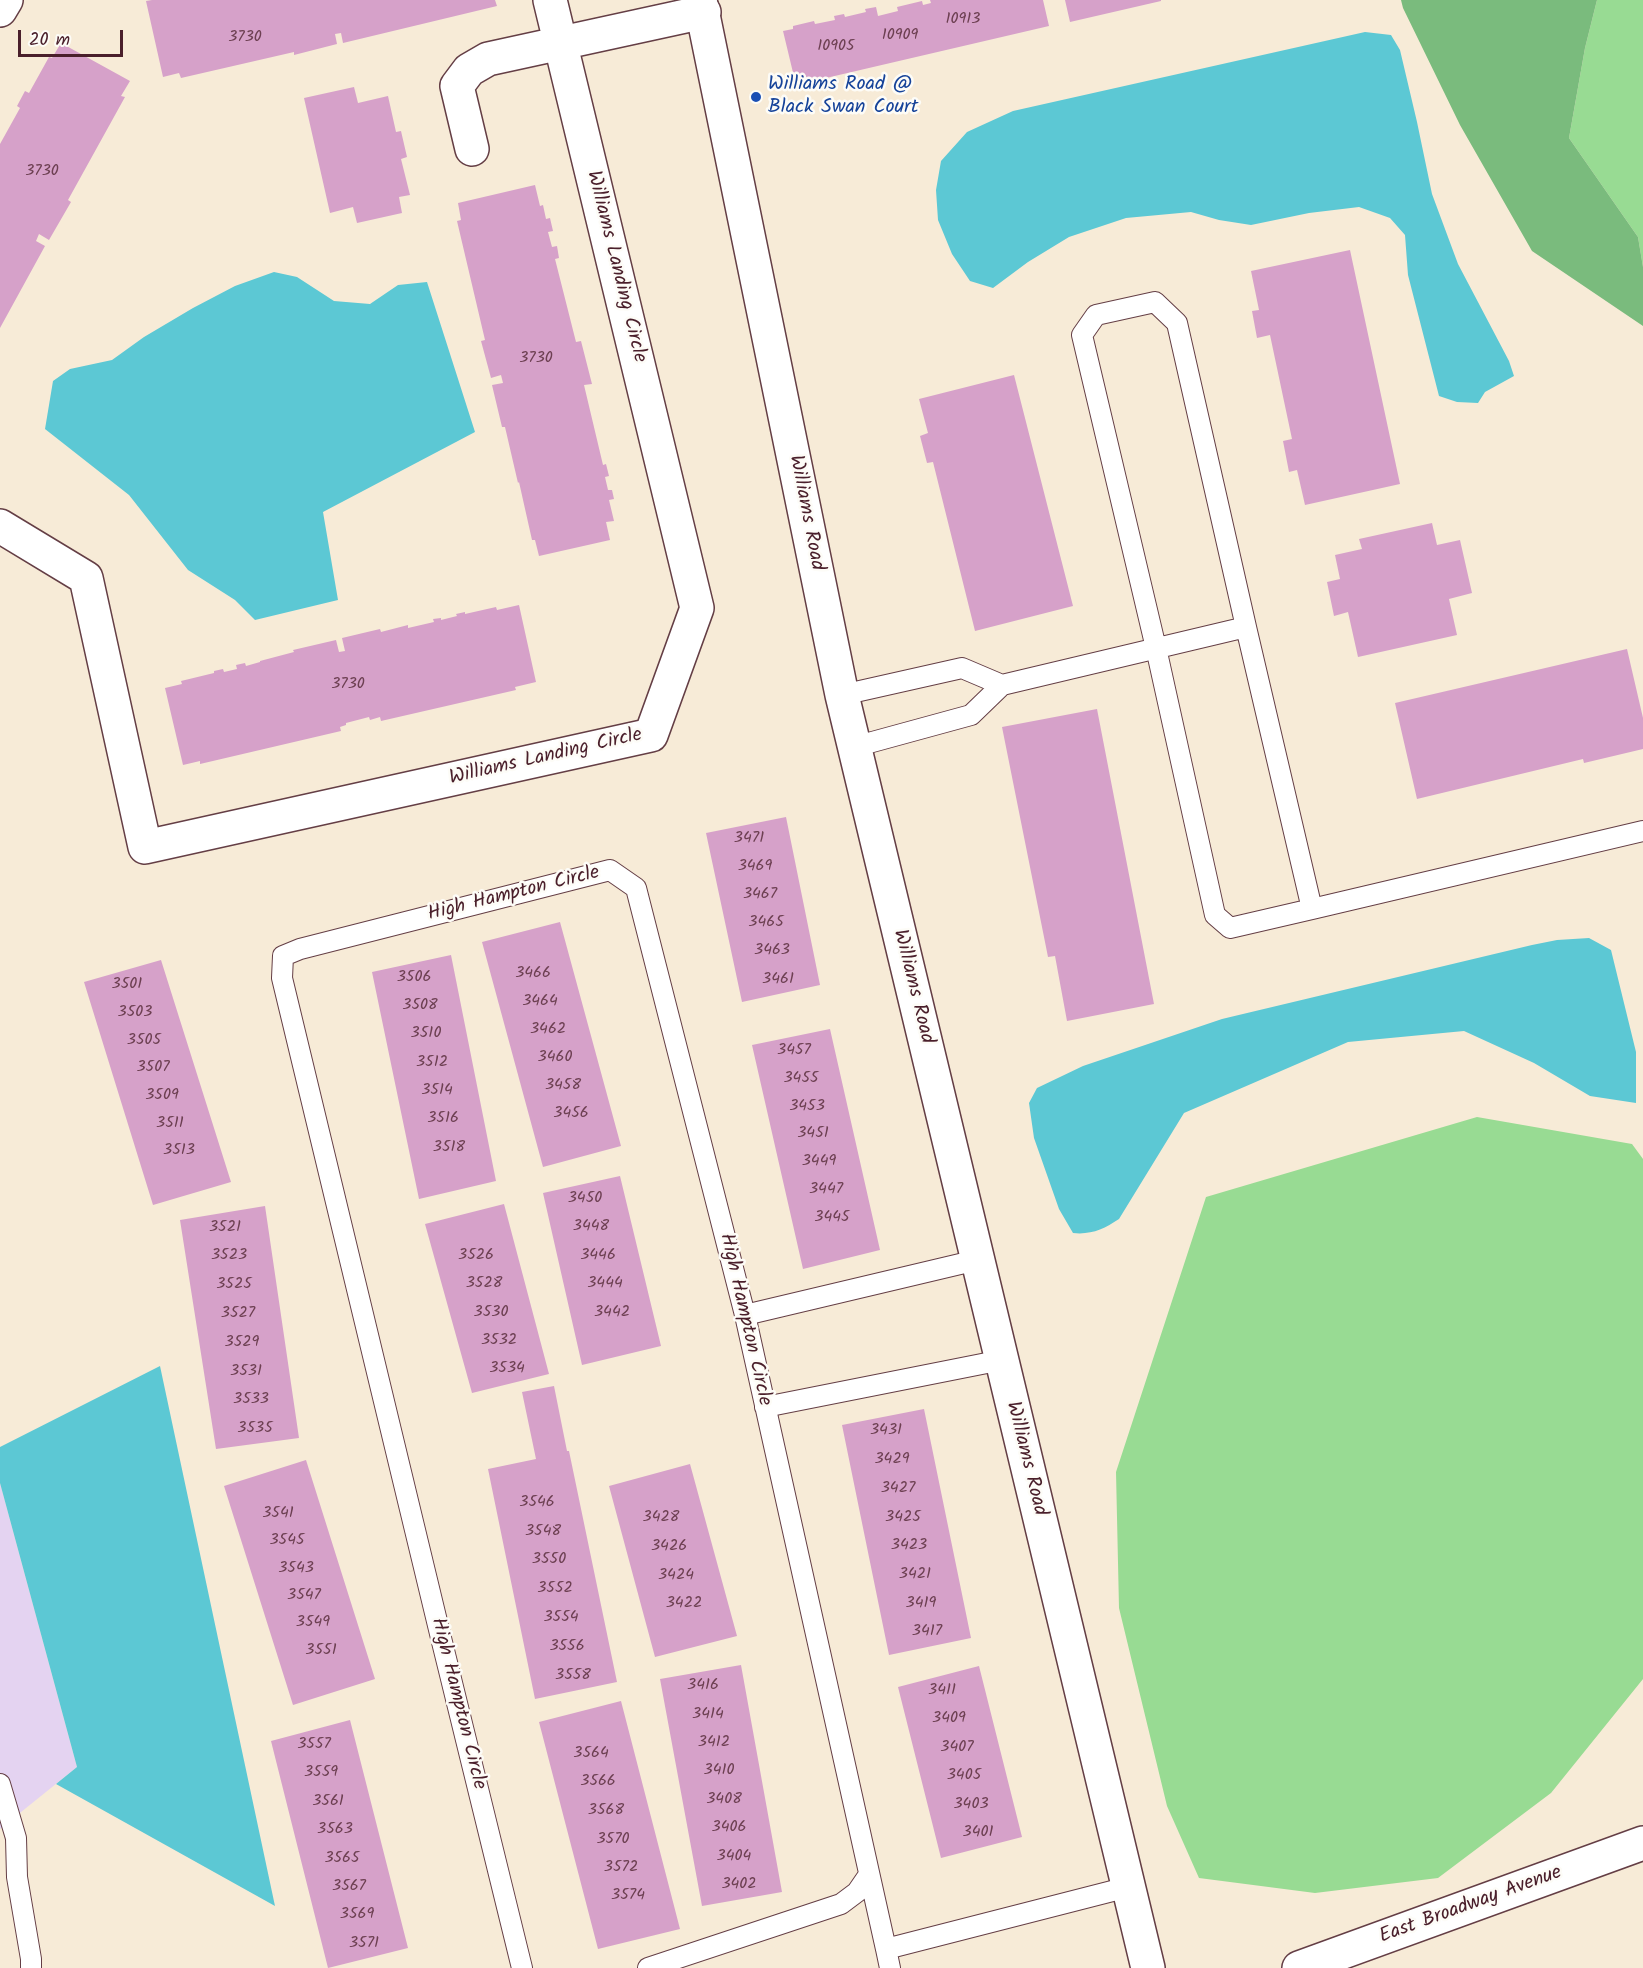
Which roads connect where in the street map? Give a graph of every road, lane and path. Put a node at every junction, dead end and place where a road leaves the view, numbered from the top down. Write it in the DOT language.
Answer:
graph roads {
  1 [pos="6,0"];
  2 [pos="550,0"];
  3 [pos="702,6"];
  4 [pos="0,10"];
  5 [pos="561,44"];
  6 [pos="472,149"];
  7 [pos="0,526"];
  8 [pos="1246,627"];
  9 [pos="1156,648"];
  10 [pos="1002,685"];
  11 [pos="842,695"];
  12 [pos="854,747"];
  13 [pos="1643,831"];
  14 [pos="1312,909"];
  15 [pos="977,1260"];
  16 [pos="745,1315"];
  17 [pos="1002,1360"];
  18 [pos="765,1407"];
  19 [pos="0,1784"];
  20 [pos="1643,1843"];
  21 [pos="868,1876"];
  22 [pos="1128,1887"];
  23 [pos="886,1962"];
  24 [pos="31,1968"];
  25 [pos="522,1968"];
  26 [pos="648,1968"];
  27 [pos="1148,1968"];
  28 [pos="1299,1968"];
  1 -- 4 [label="street"];
  2 -- 5 [label="street, Williams Landing Circle"];
  3 -- 5 [label="street"];
  3 -- 11 [label="street, Williams Road"];
  5 -- 6 [label="street"];
  5 -- 7 [label="street, Williams Landing Circle"];
  8 -- 9 [label="lane"];
  8 -- 9 [label="lane"];
  8 -- 14 [label="lane"];
  9 -- 10 [label="lane"];
  9 -- 14 [label="lane"];
  10 -- 11 [label="lane"];
  10 -- 12 [label="lane"];
  11 -- 12 [label="street, Williams Road"];
  12 -- 15 [label="street, Williams Road"];
  13 -- 14 [label="lane"];
  15 -- 16 [label="lane"];
  15 -- 17 [label="street, Williams Road"];
  16 -- 18 [label="lane, High Hampton Circle"];
  16 -- 25 [label="lane, High Hampton Circle"];
  17 -- 18 [label="lane"];
  17 -- 22 [label="street, Williams Road"];
  18 -- 21 [label="lane, High Hampton Circle"];
  19 -- 24 [label="lane"];
  20 -- 28 [label="street, East Broadway Avenue"];
  21 -- 23 [label="lane, High Hampton Circle"];
  21 -- 26 [label="lane"];
  22 -- 23 [label="lane"];
  22 -- 27 [label="street, Williams Road"];
}
